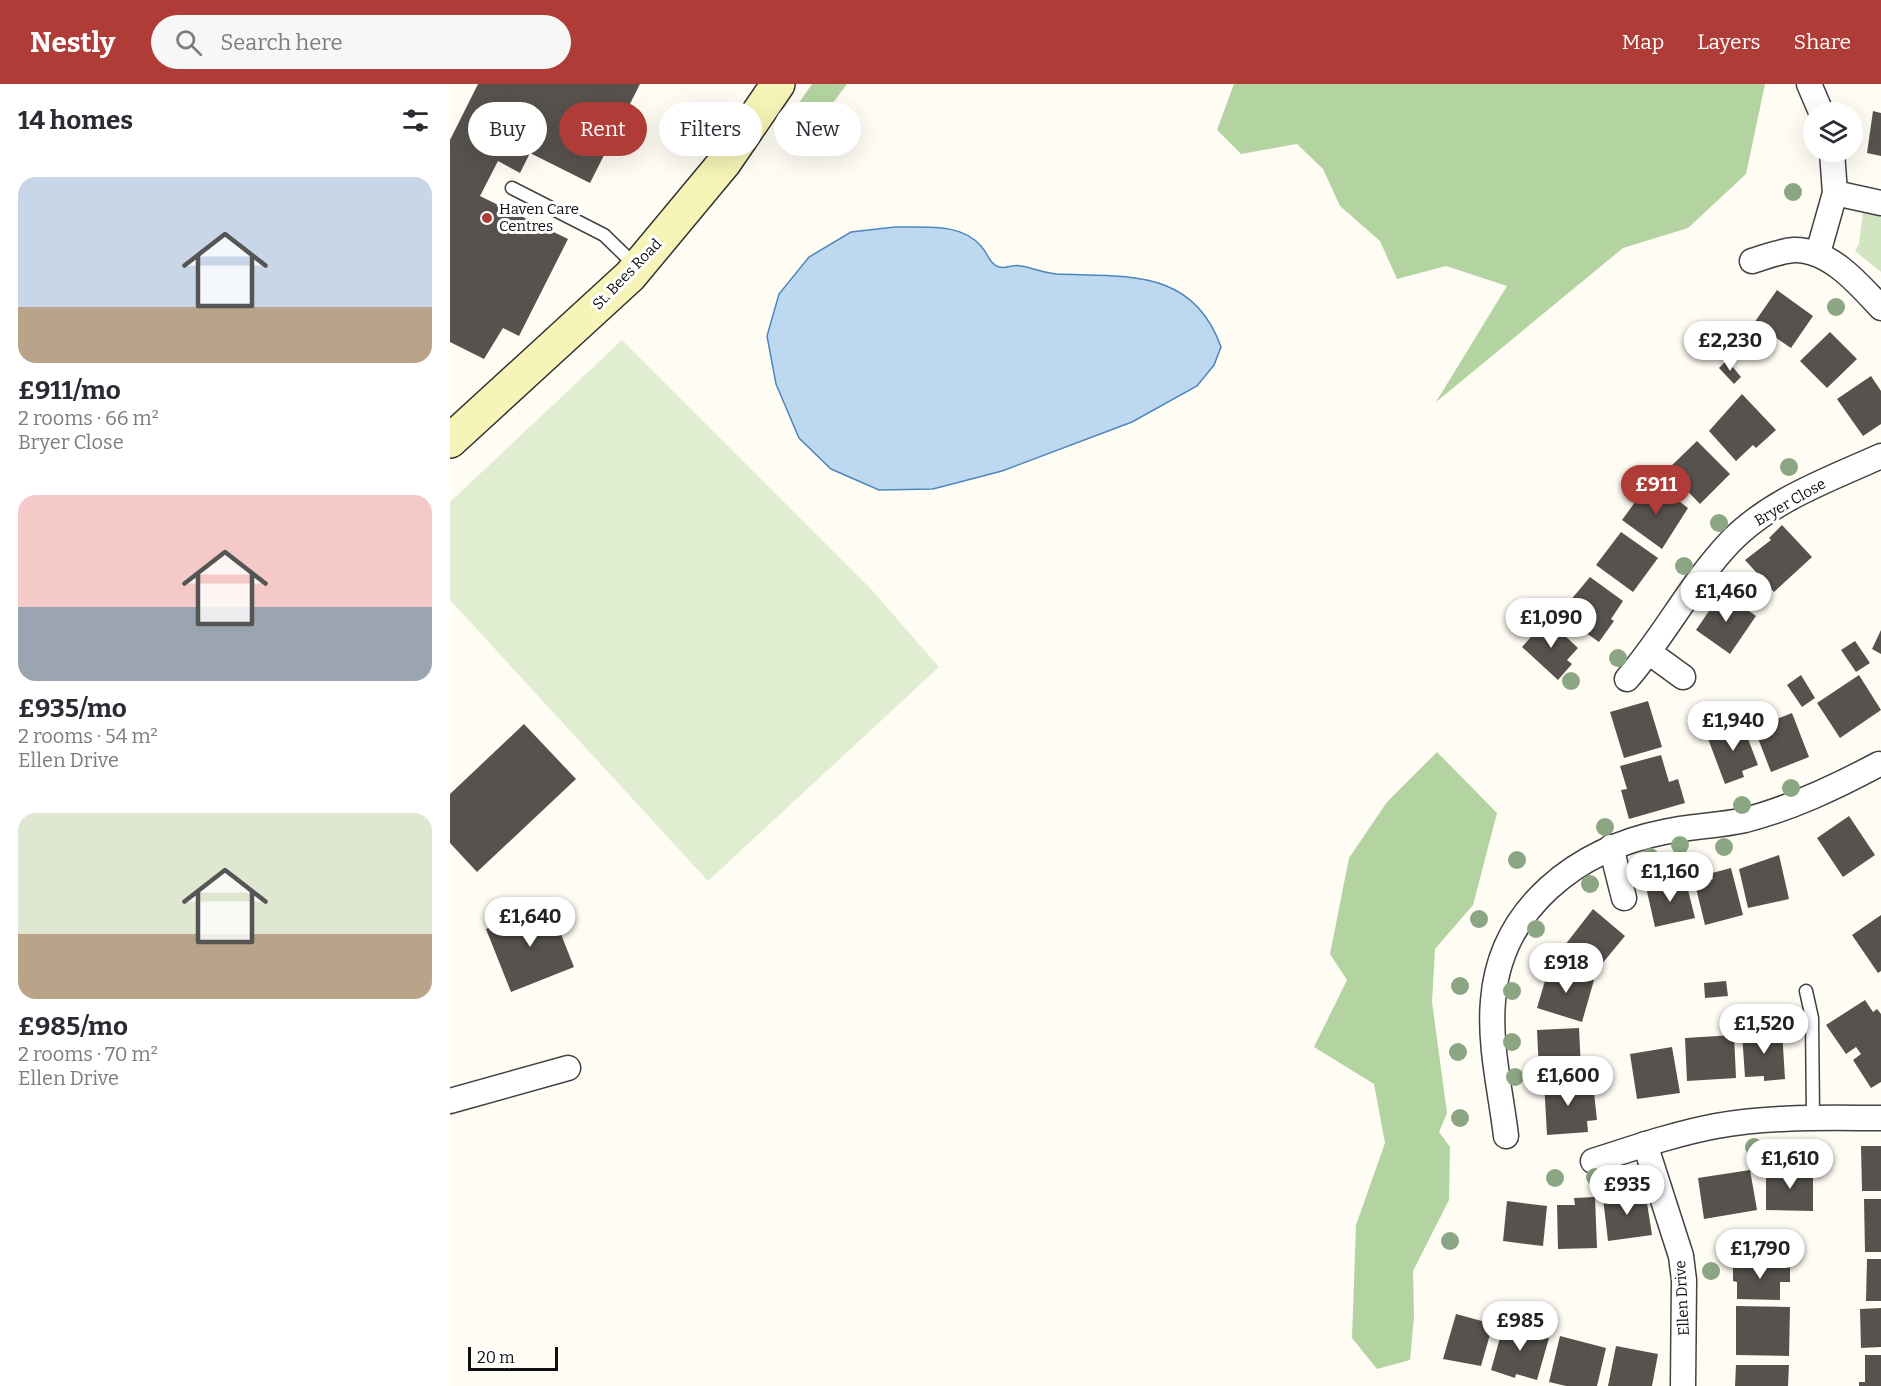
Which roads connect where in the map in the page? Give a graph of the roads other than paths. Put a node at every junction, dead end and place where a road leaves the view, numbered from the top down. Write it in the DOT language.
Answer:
graph roads {
  1 [pos="778,84"];
  2 [pos="1809,84"];
  3 [pos="1817,102"];
  4 [pos="1833,162"];
  5 [pos="512,188"];
  6 [pos="1835,193"];
  7 [pos="1881,203"];
  8 [pos="1818,253"];
  9 [pos="1752,261"];
  10 [pos="637,267"];
  11 [pos="1881,308"];
  12 [pos="450,441"];
  13 [pos="1881,456"];
  14 [pos="1650,653"];
  15 [pos="1683,677"];
  16 [pos="1627,679"];
  17 [pos="1880,764"];
  18 [pos="1611,847"];
  19 [pos="1624,898"];
  20 [pos="1806,991"];
  21 [pos="568,1068"];
  22 [pos="450,1101"];
  23 [pos="1813,1118"];
  24 [pos="1881,1118"];
  25 [pos="1506,1136"];
  26 [pos="1645,1144"];
  27 [pos="1593,1161"];
  28 [pos="1683,1386"];
  1 -- 10 [label="main road, St. Bees Road"];
  2 -- 3 [label="street"];
  4 -- 6 [label="street"];
  5 -- 10 [label="lane"];
  6 -- 7 [label="street"];
  6 -- 8 [label="street"];
  8 -- 9 [label="street"];
  8 -- 11 [label="street"];
  10 -- 12 [label="main road, St. Bees Road"];
  13 -- 14 [label="street, Bryer Close"];
  14 -- 15 [label="street"];
  14 -- 16 [label="street, Bryer Close"];
  17 -- 18 [label="street"];
  18 -- 19 [label="street"];
  18 -- 25 [label="street"];
  20 -- 23 [label="lane"];
  21 -- 22 [label="street"];
  23 -- 24 [label="street"];
  23 -- 26 [label="street"];
  26 -- 27 [label="street"];
  26 -- 28 [label="street, Ellen Drive"];
}
